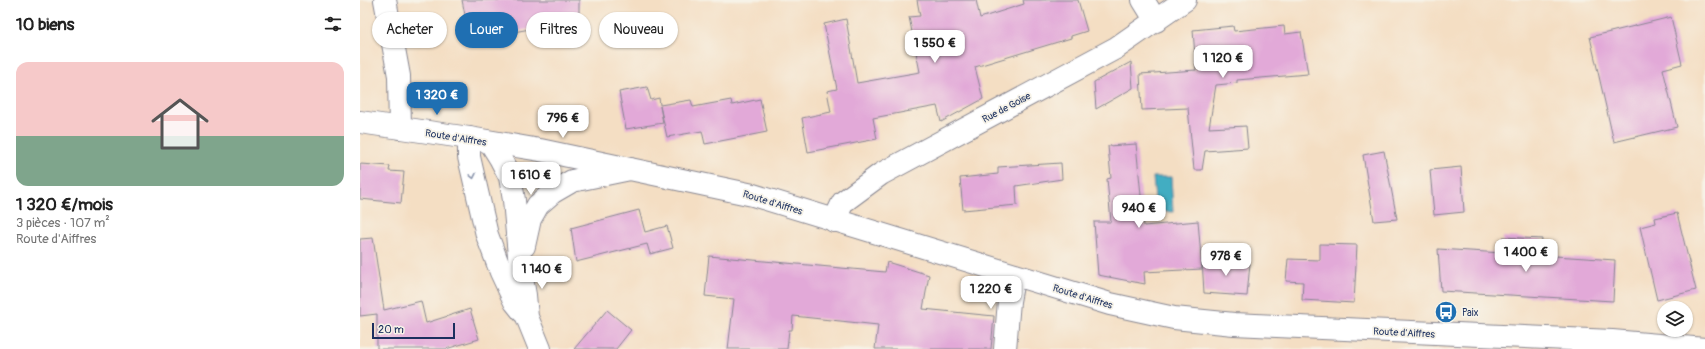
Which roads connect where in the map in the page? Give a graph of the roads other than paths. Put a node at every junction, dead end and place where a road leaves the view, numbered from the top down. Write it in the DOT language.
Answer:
graph roads {
  1 [pos="385,0"];
  2 [pos="1143,0"];
  3 [pos="1185,0"];
  4 [pos="1156,21"];
  5 [pos="360,122"];
  6 [pos="400,128"];
  7 [pos="480,140"];
  8 [pos="630,169"];
  9 [pos="834,221"];
  10 [pos="520,267"];
  11 [pos="1014,275"];
  12 [pos="527,317"];
  13 [pos="1613,345"];
  14 [pos="540,349"];
  15 [pos="1005,349"];
  16 [pos="1705,349"];
  1 -- 6 [label="main road"];
  2 -- 4 [label="main road"];
  3 -- 4 [label="main road, Rue de Goise"];
  4 -- 9 [label="main road, Rue de Goise"];
  5 -- 6 [label="main road, Route d'Aiffres"];
  6 -- 7 [label="main road, Route d'Aiffres"];
  7 -- 8 [label="main road, Route d'Aiffres"];
  7 -- 10 [label="main road"];
  7 -- 12 [label="main road, one-way"];
  8 -- 9 [label="main road, Route d'Aiffres"];
  8 -- 10 [label="main road"];
  9 -- 11 [label="main road, Route d'Aiffres"];
  10 -- 12 [label="main road"];
  11 -- 13 [label="main road, Route d'Aiffres"];
  11 -- 15 [label="main road"];
  12 -- 14 [label="main road"];
  13 -- 16 [label="main road, Route d'Aiffres"];
}
